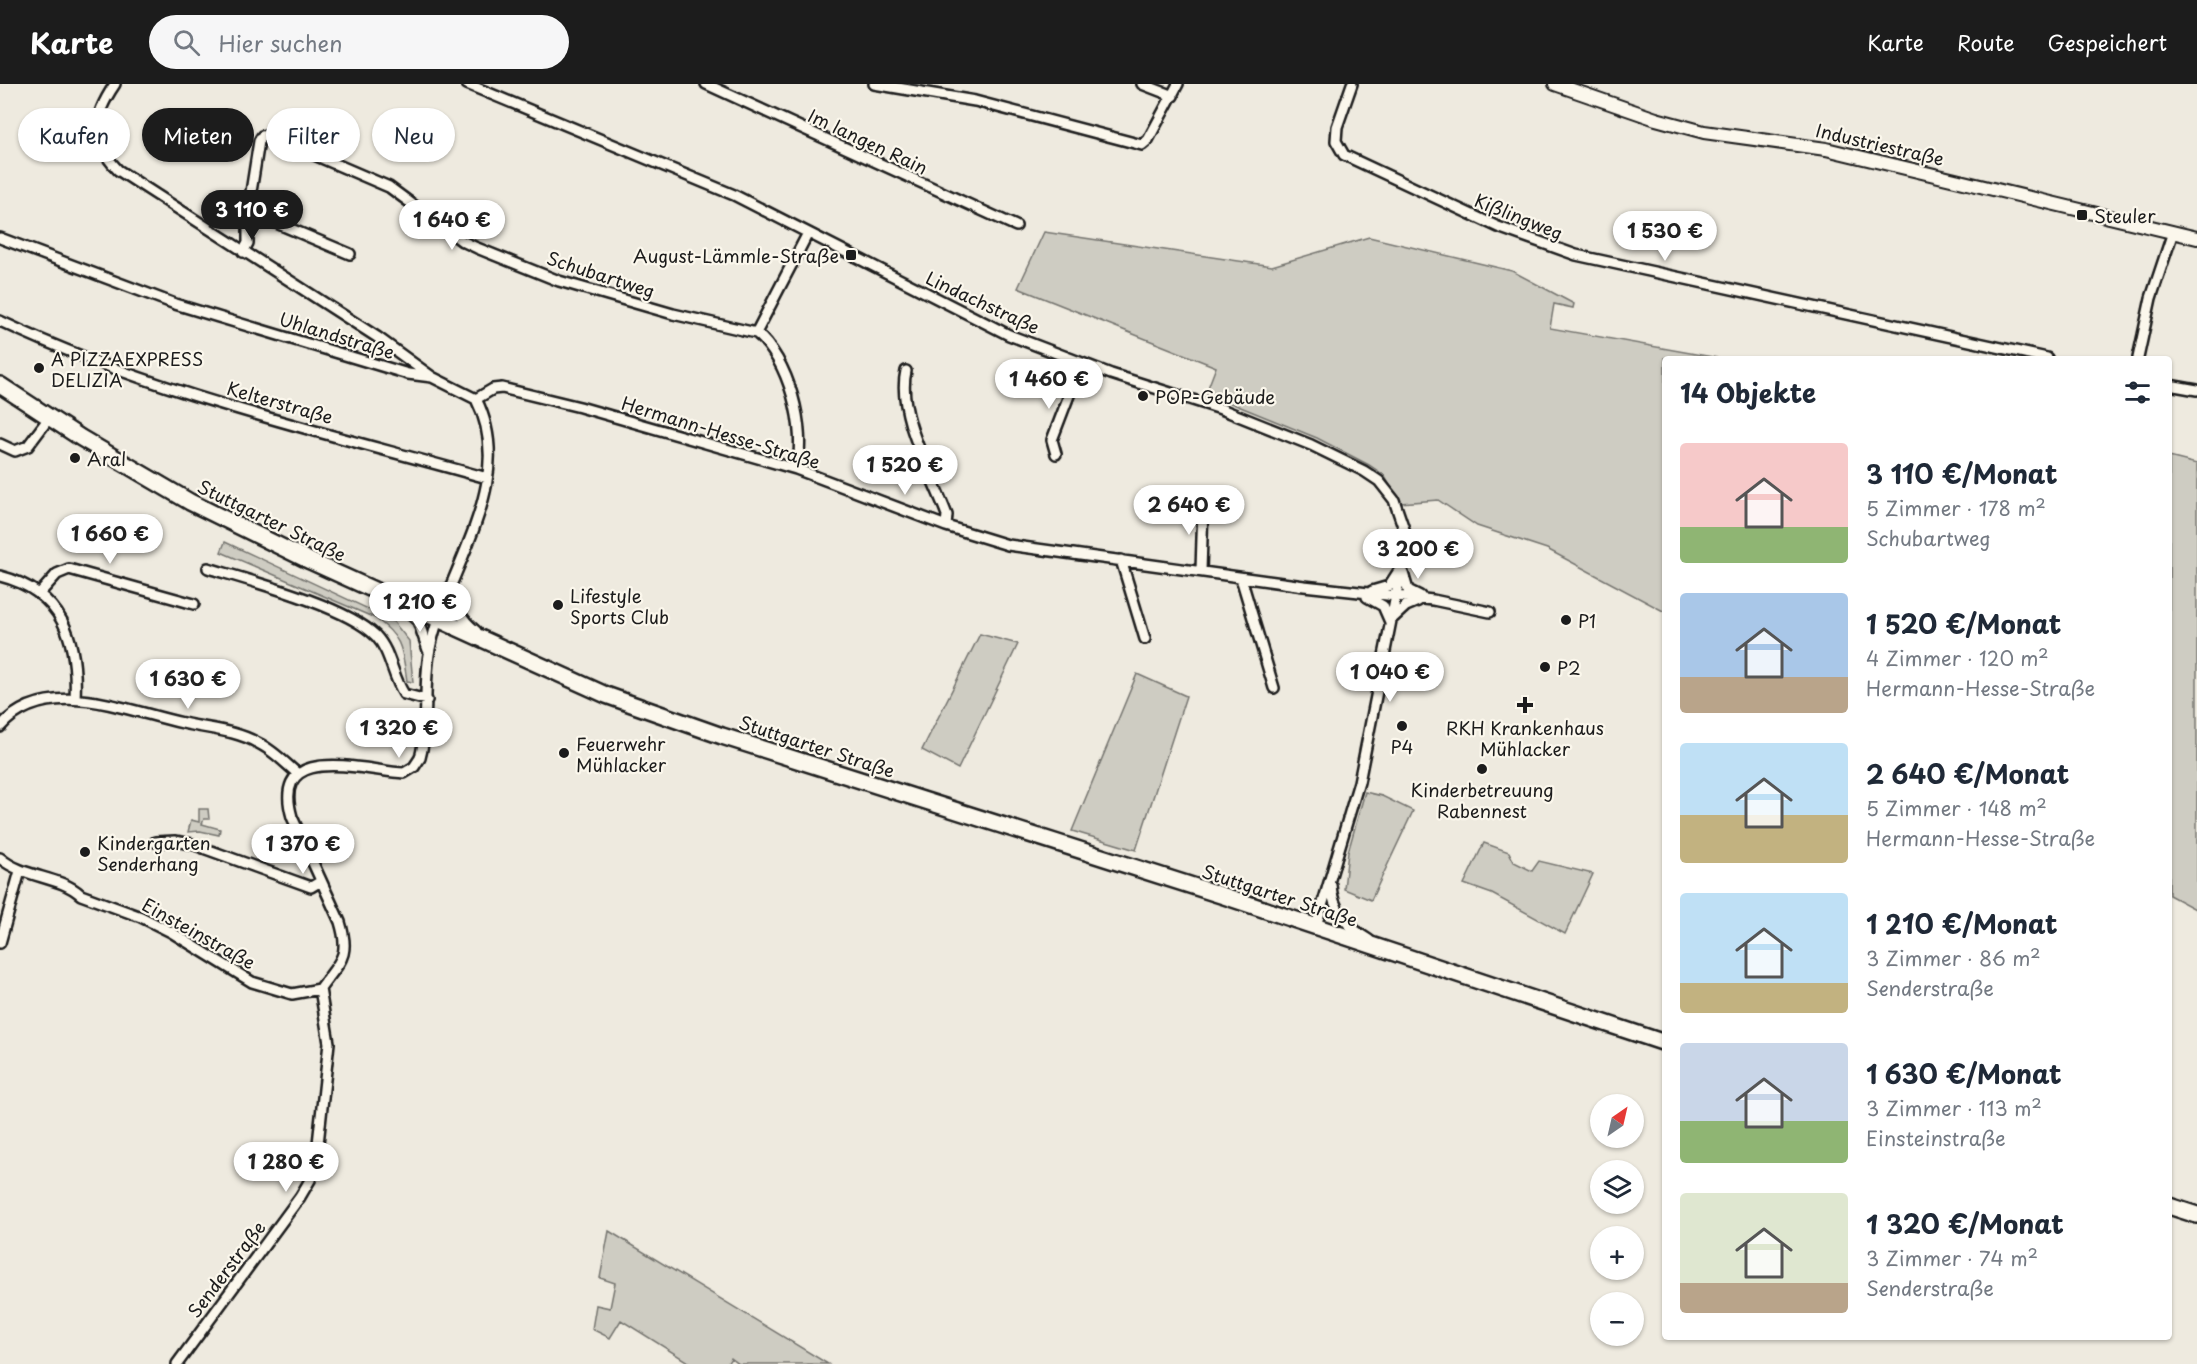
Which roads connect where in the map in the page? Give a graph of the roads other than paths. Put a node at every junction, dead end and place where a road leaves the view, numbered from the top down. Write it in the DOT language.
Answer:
graph roads {
  1 [pos="114,84"];
  2 [pos="467,84"];
  3 [pos="706,84"];
  4 [pos="874,84"];
  5 [pos="1142,84"];
  6 [pos="1178,84"];
  7 [pos="1352,84"];
  8 [pos="1555,84"];
  9 [pos="1173,96"];
  10 [pos="248,211"];
  11 [pos="1016,226"];
  12 [pos="2173,232"];
  13 [pos="808,233"];
  14 [pos="0,238"];
  15 [pos="2197,238"];
  16 [pos="243,252"];
  17 [pos="350,254"];
  18 [pos="0,321"];
  19 [pos="756,333"];
  20 [pos="2038,356"];
  21 [pos="2138,356"];
  22 [pos="1081,364"];
  23 [pos="906,371"];
  24 [pos="432,376"];
  25 [pos="0,385"];
  26 [pos="2172,386"];
  27 [pos="2197,390"];
  28 [pos="477,399"];
  29 [pos="49,418"];
  30 [pos="0,444"];
  31 [pos="1056,454"];
  32 [pos="796,469"];
  33 [pos="487,478"];
  34 [pos="1198,495"];
  35 [pos="946,526"];
  36 [pos="1121,560"];
  37 [pos="1403,562"];
  38 [pos="208,568"];
  39 [pos="1201,571"];
  40 [pos="0,576"];
  41 [pos="1241,578"];
  42 [pos="451,587"];
  43 [pos="1353,592"];
  44 [pos="40,593"];
  45 [pos="389,597"];
  46 [pos="1396,597"];
  47 [pos="1433,600"];
  48 [pos="194,604"];
  49 [pos="1490,612"];
  50 [pos="437,619"];
  51 [pos="1391,625"];
  52 [pos="1145,639"];
  53 [pos="498,647"];
  54 [pos="429,652"];
  55 [pos="1274,688"];
  56 [pos="75,699"];
  57 [pos="426,700"];
  58 [pos="0,727"];
  59 [pos="298,774"];
  60 [pos="155,842"];
  61 [pos="0,858"];
  62 [pos="20,871"];
  63 [pos="1331,876"];
  64 [pos="321,881"];
  65 [pos="4,914"];
  66 [pos="1316,926"];
  67 [pos="0,943"];
  68 [pos="1396,953"];
  69 [pos="320,988"];
  70 [pos="1662,1042"];
  71 [pos="2172,1207"];
  72 [pos="2197,1215"];
  73 [pos="177,1364"];
  1 -- 16 [label="street"];
  2 -- 13 [label="street, Lindachstraße"];
  3 -- 11 [label="street, Im langen Rain"];
  4 -- 9 [label="street"];
  5 -- 9 [label="street"];
  6 -- 9 [label="street"];
  7 -- 20 [label="street, Kißlingweg"];
  8 -- 12 [label="street, Industriestraße"];
  10 -- 16 [label="street, Schubartweg"];
  10 -- 17 [label="street"];
  10 -- 19 [label="street, Schubartweg"];
  12 -- 15 [label="street, Industriestraße"];
  12 -- 21 [label="street"];
  13 -- 19 [label="street"];
  13 -- 22 [label="street, Lindachstraße"];
  14 -- 24 [label="street, Uhlandstraße"];
  16 -- 24 [label="street"];
  18 -- 33 [label="street, Kelterstraße"];
  19 -- 32 [label="street"];
  22 -- 31 [label="street"];
  22 -- 37 [label="street, Lindachstraße"];
  23 -- 35 [label="street"];
  24 -- 28 [label="street, Uhlandstraße"];
  25 -- 29 [label="main road, Stuttgarter Straße"];
  26 -- 27 [label="street"];
  28 -- 32 [label="street, Hermann-Hesse-Straße"];
  28 -- 33 [label="street"];
  29 -- 30 [label="street"];
  29 -- 45 [label="main road, Stuttgarter Straße"];
  32 -- 35 [label="street, Hermann-Hesse-Straße"];
  33 -- 42 [label="street"];
  34 -- 39 [label="street"];
  35 -- 36 [label="street, Hermann-Hesse-Straße"];
  36 -- 39 [label="street, Hermann-Hesse-Straße"];
  36 -- 52 [label="street"];
  37 -- 43 [label="street"];
  37 -- 46 [label="street, Lindachstraße"];
  37 -- 47 [label="street"];
  38 -- 57 [label="street"];
  39 -- 41 [label="street, Hermann-Hesse-Straße"];
  40 -- 44 [label="street"];
  41 -- 43 [label="street, Hermann-Hesse-Straße"];
  41 -- 55 [label="street"];
  42 -- 50 [label="street"];
  42 -- 53 [label="street"];
  43 -- 46 [label="street, Hermann-Hesse-Straße"];
  43 -- 51 [label="street, Hermann-Hesse-Straße"];
  44 -- 48 [label="street"];
  44 -- 56 [label="street"];
  45 -- 50 [label="main road, Stuttgarter Straße"];
  45 -- 54 [label="street"];
  46 -- 47 [label="street, Hermann-Hesse-Straße"];
  46 -- 51 [label="street"];
  47 -- 49 [label="street, Hermann-Hesse-Straße"];
  47 -- 51 [label="street, Hermann-Hesse-Straße"];
  50 -- 53 [label="main road, Stuttgarter Straße"];
  50 -- 54 [label="street"];
  51 -- 63 [label="street"];
  53 -- 66 [label="main road, Stuttgarter Straße"];
  54 -- 57 [label="street"];
  56 -- 58 [label="street"];
  56 -- 59 [label="street"];
  57 -- 59 [label="street"];
  59 -- 64 [label="street"];
  60 -- 64 [label="street"];
  61 -- 62 [label="street, Einsteinstraße"];
  62 -- 65 [label="street"];
  62 -- 69 [label="street, Einsteinstraße"];
  63 -- 66 [label="street"];
  63 -- 68 [label="street"];
  64 -- 69 [label="street"];
  65 -- 67 [label="street"];
  66 -- 68 [label="main road, Stuttgarter Straße"];
  68 -- 70 [label="main road, Stuttgarter Straße"];
  69 -- 73 [label="street, Senderstraße"];
  71 -- 72 [label="main road"];
}
